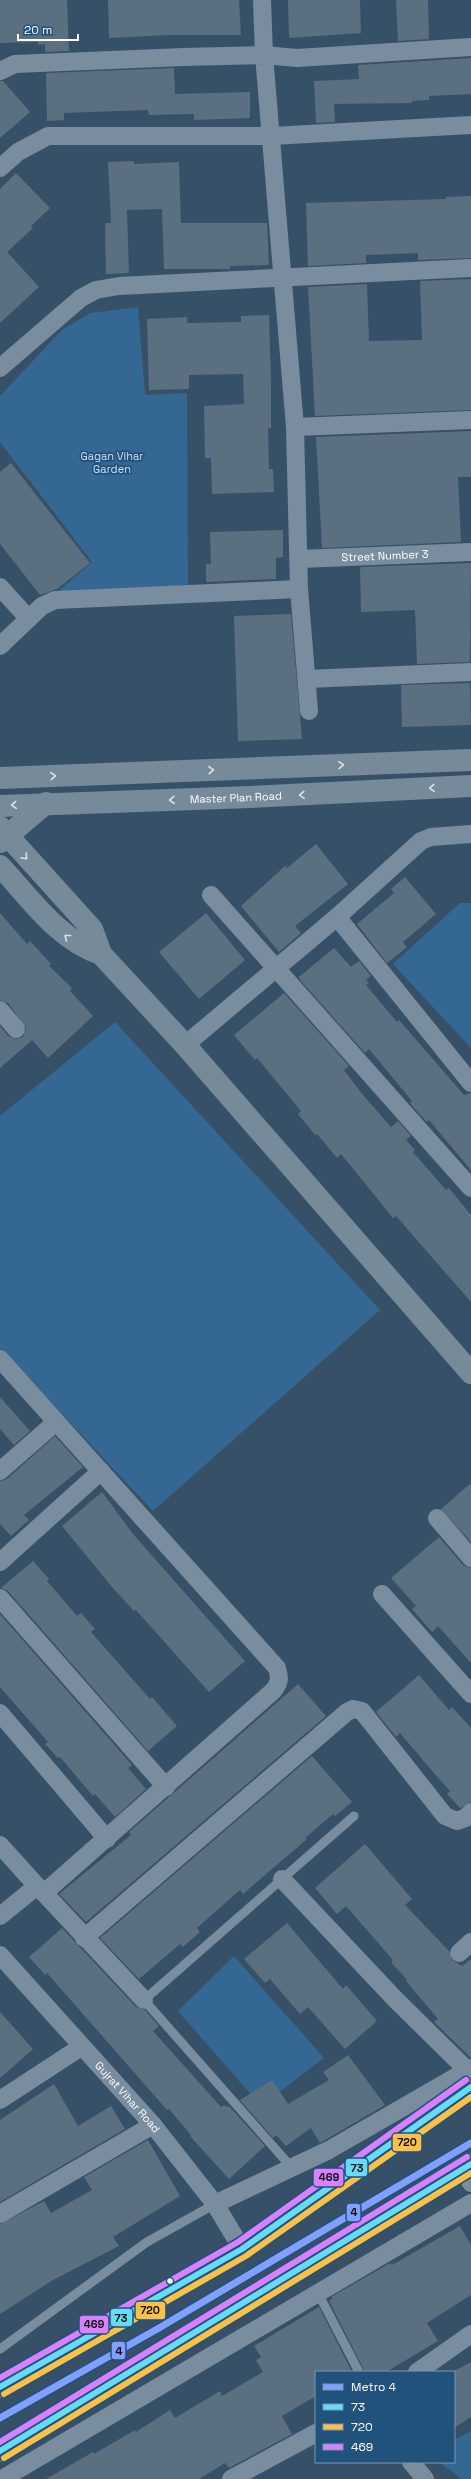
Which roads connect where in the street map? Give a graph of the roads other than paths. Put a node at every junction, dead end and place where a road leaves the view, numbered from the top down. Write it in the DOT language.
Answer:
graph roads {
  1 [pos="262,0"];
  2 [pos="471,47"];
  3 [pos="264,55"];
  4 [pos="0,71"];
  5 [pos="471,125"];
  6 [pos="272,136"];
  7 [pos="0,168"];
  8 [pos="471,268"];
  9 [pos="284,278"];
  10 [pos="0,368"];
  11 [pos="471,420"];
  12 [pos="295,427"];
  13 [pos="471,552"];
  14 [pos="300,559"];
  15 [pos="0,587"];
  16 [pos="300,589"];
  17 [pos="28,618"];
  18 [pos="0,646"];
  19 [pos="471,672"];
  20 [pos="307,679"];
  21 [pos="308,711"];
  22 [pos="471,760"];
  23 [pos="0,778"];
  24 [pos="471,786"];
  25 [pos="46,804"];
  26 [pos="0,806"];
  27 [pos="471,834"];
  28 [pos="2,835"];
  29 [pos="0,866"];
  30 [pos="211,895"];
  31 [pos="337,917"];
  32 [pos="101,954"];
  33 [pos="277,969"];
  34 [pos="0,1010"];
  35 [pos="16,1029"];
  36 [pos="185,1045"];
  37 [pos="471,1082"];
  38 [pos="471,1188"];
  39 [pos="0,1359"];
  40 [pos="470,1371"];
  41 [pos="56,1422"];
  42 [pos="0,1471"];
  43 [pos="101,1471"];
  44 [pos="437,1518"];
  45 [pos="471,1558"];
  46 [pos="0,1562"];
  47 [pos="382,1594"];
  48 [pos="0,1598"];
  49 [pos="471,1694"];
  50 [pos="0,1713"];
  51 [pos="166,1787"];
  52 [pos="471,1812"];
  53 [pos="354,1816"];
  54 [pos="107,1839"];
  55 [pos="0,1845"];
  56 [pos="282,1879"];
  57 [pos="40,1890"];
  58 [pos="0,1916"];
  59 [pos="84,1938"];
  60 [pos="0,1955"];
  61 [pos="144,2000"];
  62 [pos="81,2047"];
  63 [pos="470,2075"];
  64 [pos="0,2100"];
  65 [pos="153,2125"];
  66 [pos="293,2169"];
  67 [pos="468,2172"];
  68 [pos="471,2203"];
  69 [pos="215,2204"];
  70 [pos="0,2214"];
  71 [pos="242,2249"];
  72 [pos="318,2293"];
  73 [pos="471,2334"];
  74 [pos="0,2349"];
  75 [pos="358,2371"];
  76 [pos="418,2371"];
  77 [pos="0,2387"];
  78 [pos="315,2434"];
  79 [pos="0,2451"];
  80 [pos="412,2463"];
  81 [pos="2,2479"];
  82 [pos="231,2479"];
  83 [pos="425,2479"];
  1 -- 3 [label="street"];
  2 -- 3 [label="street"];
  3 -- 4 [label="street"];
  3 -- 6 [label="street"];
  5 -- 6 [label="street"];
  6 -- 7 [label="street"];
  6 -- 9 [label="street"];
  8 -- 9 [label="street"];
  9 -- 10 [label="street"];
  9 -- 12 [label="street"];
  11 -- 12 [label="street"];
  12 -- 14 [label="street"];
  13 -- 14 [label="street, Street Number 3"];
  14 -- 16 [label="street"];
  15 -- 17 [label="street"];
  16 -- 17 [label="street"];
  16 -- 20 [label="street"];
  17 -- 18 [label="street"];
  19 -- 20 [label="street"];
  20 -- 21 [label="street"];
  23 -- 22 [label="main road, one-way"];
  24 -- 25 [label="main road, Master Plan Road, one-way"];
  25 -- 26 [label="main road, Master Plan Road, one-way"];
  25 -- 28 [label="main road"];
  27 -- 31 [label="street"];
  28 -- 32 [label="main road, one-way"];
  32 -- 29 [label="main road, one-way"];
  30 -- 33 [label="street"];
  31 -- 33 [label="street"];
  31 -- 37 [label="street"];
  32 -- 36 [label="main road"];
  33 -- 36 [label="street"];
  33 -- 38 [label="street"];
  34 -- 35 [label="street"];
  36 -- 40 [label="main road"];
  39 -- 41 [label="street"];
  41 -- 42 [label="street"];
  41 -- 43 [label="street"];
  43 -- 46 [label="street"];
  43 -- 51 [label="street"];
  44 -- 45 [label="street"];
  47 -- 49 [label="street"];
  48 -- 51 [label="street"];
  50 -- 54 [label="street"];
  51 -- 54 [label="street"];
  52 -- 59 [label="street"];
  53 -- 56 [label="lane"];
  54 -- 57 [label="street"];
  55 -- 57 [label="street"];
  56 -- 61 [label="lane"];
  56 -- 63 [label="street"];
  57 -- 58 [label="street"];
  57 -- 59 [label="street"];
  59 -- 61 [label="street"];
  60 -- 62 [label="street, Gujrat Vihar Road"];
  61 -- 66 [label="lane"];
  62 -- 64 [label="street"];
  62 -- 65 [label="street, Gujrat Vihar Road"];
  63 -- 66 [label="street"];
  63 -- 71 [label="main road"];
  65 -- 69 [label="street, Gujrat Vihar Road"];
  65 -- 70 [label="street"];
  66 -- 69 [label="street"];
  67 -- 79 [label="main road"];
  68 -- 72 [label="street"];
  69 -- 71 [label="street, Gujrat Vihar Road"];
  69 -- 74 [label="lane"];
  71 -- 77 [label="main road"];
  72 -- 75 [label="lane"];
  72 -- 81 [label="street"];
  73 -- 76 [label="street"];
  78 -- 82 [label="street"];
  80 -- 83 [label="street"];
}
